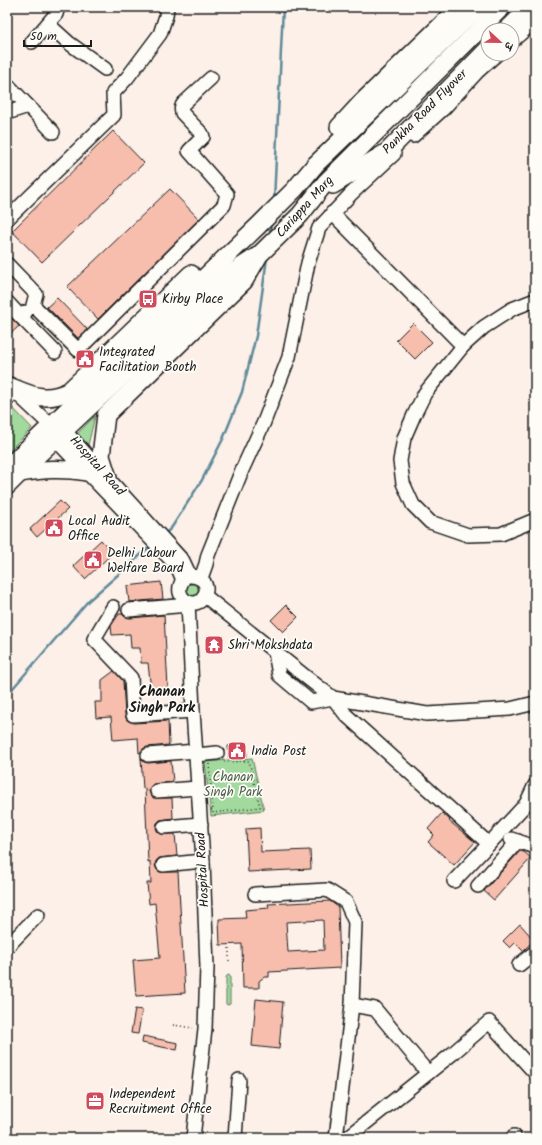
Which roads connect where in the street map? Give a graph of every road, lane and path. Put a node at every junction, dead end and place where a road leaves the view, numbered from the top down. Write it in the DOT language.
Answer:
graph roads {
  1 [pos="58,7"];
  2 [pos="167,7"];
  3 [pos="460,7"];
  4 [pos="479,7"];
  5 [pos="502,7"];
  6 [pos="530,7"];
  7 [pos="535,21"];
  8 [pos="515,22"];
  9 [pos="48,24"];
  10 [pos="520,34"];
  11 [pos="32,42"];
  12 [pos="480,57"];
  13 [pos="488,62"];
  14 [pos="105,69"];
  15 [pos="211,78"];
  16 [pos="7,84"];
  17 [pos="28,106"];
  18 [pos="7,113"];
  19 [pos="53,132"];
  20 [pos="316,164"];
  21 [pos="316,195"];
  22 [pos="332,213"];
  23 [pos="7,218"];
  24 [pos="259,225"];
  25 [pos="260,255"];
  26 [pos="7,264"];
  27 [pos="535,300"];
  28 [pos="7,302"];
  29 [pos="33,305"];
  30 [pos="21,317"];
  31 [pos="463,346"];
  32 [pos="55,352"];
  33 [pos="8,389"];
  34 [pos="53,429"];
  35 [pos="13,471"];
  36 [pos="87,472"];
  37 [pos="108,478"];
  38 [pos="7,486"];
  39 [pos="535,520"];
  40 [pos="147,528"];
  41 [pos="191,578"];
  42 [pos="205,596"];
  43 [pos="188,604"];
  44 [pos="113,607"];
  45 [pos="129,610"];
  46 [pos="333,698"];
  47 [pos="535,703"];
  48 [pos="193,711"];
  49 [pos="196,753"];
  50 [pos="148,755"];
  51 [pos="220,758"];
  52 [pos="209,763"];
  53 [pos="535,785"];
  54 [pos="198,788"];
  55 [pos="158,791"];
  56 [pos="201,824"];
  57 [pos="164,827"];
  58 [pos="498,834"];
  59 [pos="518,841"];
  60 [pos="488,844"];
  61 [pos="535,847"];
  62 [pos="203,861"];
  63 [pos="163,865"];
  64 [pos="454,881"];
  65 [pos="478,886"];
  66 [pos="255,894"];
  67 [pos="38,915"];
  68 [pos="7,946"];
  69 [pos="229,946"];
  70 [pos="535,952"];
  71 [pos="229,961"];
  72 [pos="519,965"];
  73 [pos="352,1005"];
  74 [pos="174,1025"];
  75 [pos="205,1030"];
  76 [pos="428,1073"];
  77 [pos="535,1073"];
  78 [pos="239,1080"];
  79 [pos="193,1138"];
  80 [pos="235,1138"];
  81 [pos="336,1138"];
  82 [pos="347,1138"];
  1 -- 9 [label="street"];
  2 -- 23 [label="street"];
  3 -- 20 [label="main road"];
  4 -- 20 [label="main road, Cariappa Marg"];
  5 -- 21 [label="main road, Cariappa Marg"];
  6 -- 8 [label="main road"];
  7 -- 10 [label="street"];
  9 -- 11 [label="street"];
  9 -- 14 [label="street"];
  12 -- 21 [label="main road, Pankha Road Flyover"];
  13 -- 22 [label="street"];
  15 -- 29 [label="street"];
  16 -- 17 [label="street"];
  17 -- 18 [label="street"];
  17 -- 19 [label="street"];
  20 -- 24 [label="main road, Cariappa Marg"];
  21 -- 25 [label="main road, Cariappa Marg"];
  22 -- 31 [label="street"];
  22 -- 41 [label="street"];
  24 -- 33 [label="main road"];
  24 -- 34 [label="main road, Cariappa Marg"];
  25 -- 34 [label="main road, Cariappa Marg"];
  25 -- 37 [label="main road"];
  26 -- 29 [label="street"];
  27 -- 31 [label="street"];
  28 -- 30 [label="street"];
  29 -- 30 [label="street"];
  30 -- 32 [label="street"];
  31 -- 39 [label="street"];
  33 -- 34 [label="street"];
  34 -- 35 [label="main road, Cariappa Marg"];
  34 -- 36 [label="street, Hospital Road"];
  34 -- 37 [label="street, Hospital Road"];
  35 -- 36 [label="main road"];
  35 -- 38 [label="main road, Cariappa Marg"];
  36 -- 40 [label="street, Hospital Road"];
  37 -- 40 [label="street, Hospital Road"];
  40 -- 41 [label="street, Hospital Road"];
  41 -- 42 [label="street"];
  41 -- 43 [label="street"];
  42 -- 43 [label="street"];
  42 -- 46 [label="street"];
  43 -- 45 [label="street"];
  43 -- 48 [label="street, Hospital Road"];
  44 -- 48 [label="street"];
  46 -- 47 [label="street"];
  46 -- 60 [label="street"];
  48 -- 49 [label="street, Hospital Road"];
  49 -- 50 [label="street"];
  49 -- 51 [label="street"];
  49 -- 54 [label="street, Hospital Road"];
  51 -- 52 [label="path"];
  53 -- 58 [label="street"];
  54 -- 55 [label="street"];
  54 -- 56 [label="street, Hospital Road"];
  56 -- 57 [label="street"];
  56 -- 62 [label="street, Hospital Road"];
  58 -- 59 [label="street"];
  58 -- 60 [label="street"];
  59 -- 61 [label="street"];
  59 -- 65 [label="street"];
  60 -- 64 [label="street"];
  62 -- 63 [label="street"];
  62 -- 75 [label="street, Hospital Road"];
  66 -- 73 [label="street"];
  67 -- 68 [label="street"];
  69 -- 71 [label="path"];
  70 -- 72 [label="street"];
  73 -- 76 [label="street"];
  73 -- 81 [label="street"];
  74 -- 75 [label="path"];
  75 -- 79 [label="street, Hospital Road"];
  76 -- 77 [label="street"];
  76 -- 82 [label="street"];
  78 -- 80 [label="street"];
}
